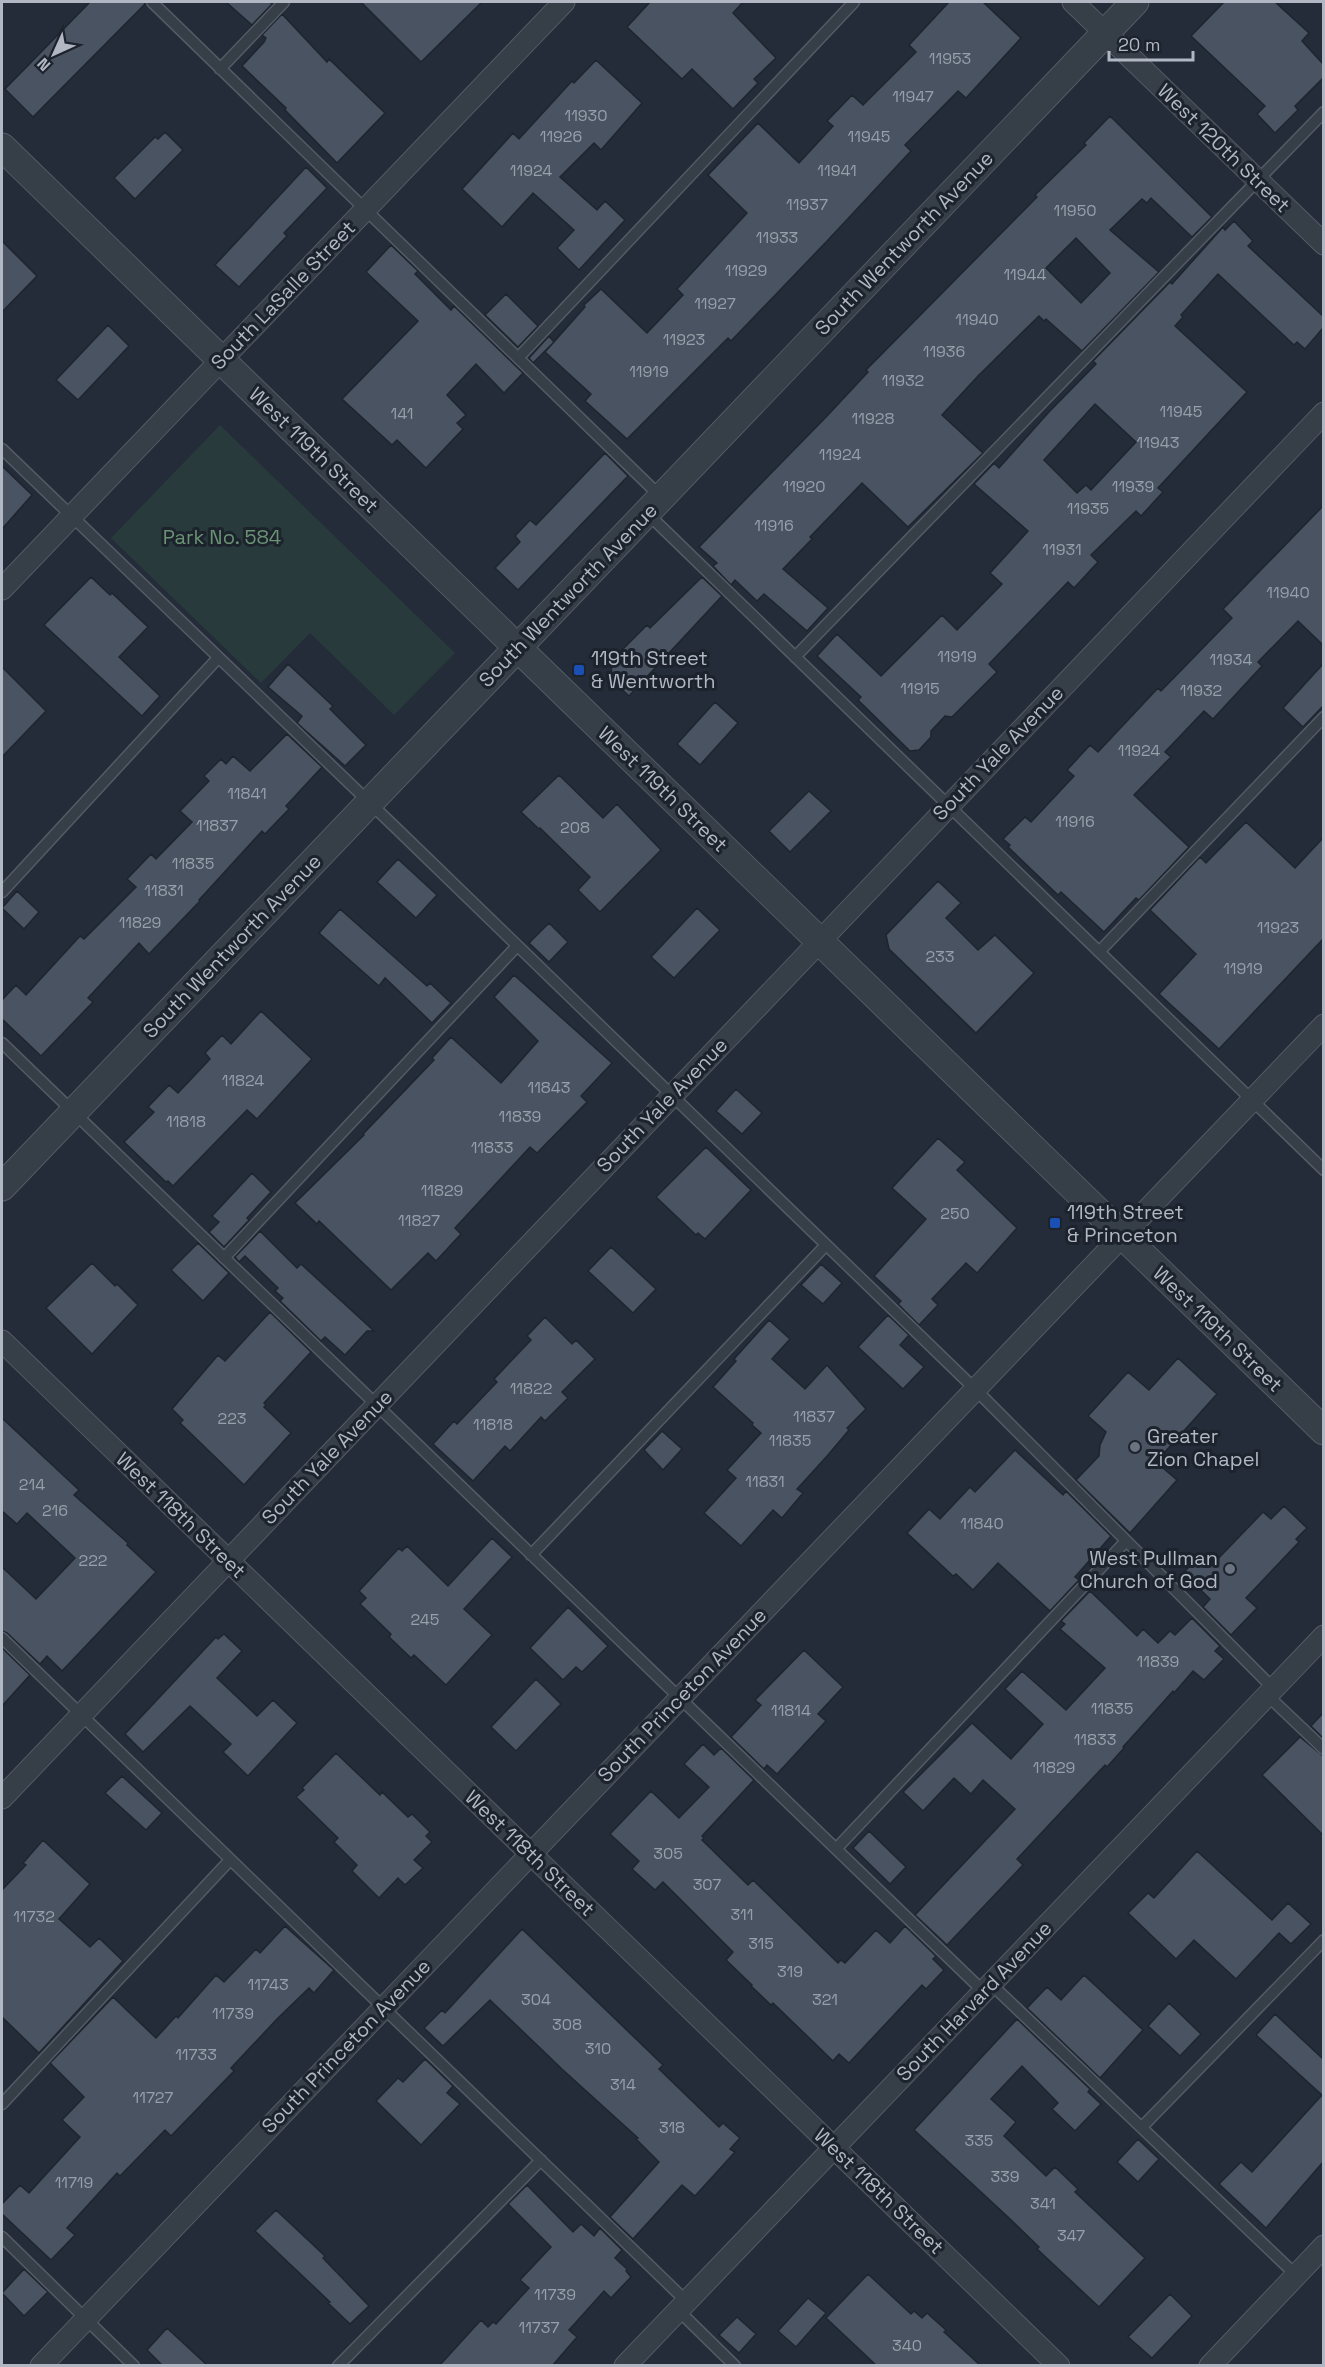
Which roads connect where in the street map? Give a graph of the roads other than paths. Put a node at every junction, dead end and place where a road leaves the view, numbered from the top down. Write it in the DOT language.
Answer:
graph roads {
  1 [pos="152,2"];
  2 [pos="284,2"];
  3 [pos="564,2"];
  4 [pos="854,2"];
  5 [pos="1073,2"];
  6 [pos="1134,2"];
  7 [pos="1105,33"];
  8 [pos="220,69"];
  9 [pos="1323,112"];
  10 [pos="2,147"];
  11 [pos="1258,181"];
  12 [pos="365,209"];
  13 [pos="1323,244"];
  14 [pos="518,358"];
  15 [pos="220,359"];
  16 [pos="1323,413"];
  17 [pos="2,449"];
  18 [pos="654,505"];
  19 [pos="72,516"];
  20 [pos="2,589"];
  21 [pos="518,647"];
  22 [pos="218,657"];
  23 [pos="795,657"];
  24 [pos="1323,717"];
  25 [pos="370,802"];
  26 [pos="948,806"];
  27 [pos="2,892"];
  28 [pos="819,941"];
  29 [pos="517,946"];
  30 [pos="1099,952"];
  31 [pos="1323,1025"];
  32 [pos="2,1043"];
  33 [pos="671,1096"];
  34 [pos="1252,1100"];
  35 [pos="73,1112"];
  36 [pos="1323,1170"];
  37 [pos="2,1187"];
  38 [pos="1122,1236"];
  39 [pos="826,1245"];
  40 [pos="224,1258"];
  41 [pos="2,1341"];
  42 [pos="975,1389"];
  43 [pos="376,1405"];
  44 [pos="1323,1431"];
  45 [pos="1126,1541"];
  46 [pos="531,1555"];
  47 [pos="228,1560"];
  48 [pos="1323,1636"];
  49 [pos="2,1638"];
  50 [pos="1270,1691"];
  51 [pos="679,1698"];
  52 [pos="81,1715"];
  53 [pos="1323,1749"];
  54 [pos="2,1798"];
  55 [pos="836,1849"];
  56 [pos="531,1854"];
  57 [pos="230,1860"];
  58 [pos="1323,1940"];
  59 [pos="987,1987"];
  60 [pos="383,2008"];
  61 [pos="2,2104"];
  62 [pos="1142,2127"];
  63 [pos="834,2147"];
  64 [pos="541,2160"];
  65 [pos="2,2237"];
  66 [pos="1322,2252"];
  67 [pos="1296,2275"];
  68 [pos="682,2306"];
  69 [pos="86,2319"];
  70 [pos="41,2366"];
  71 [pos="134,2366"];
  72 [pos="338,2366"];
  73 [pos="625,2366"];
  74 [pos="735,2366"];
  75 [pos="1059,2366"];
  76 [pos="1210,2366"];
  1 -- 8 [label="lane"];
  2 -- 8 [label="lane"];
  3 -- 12 [label="street, South LaSalle Street"];
  4 -- 14 [label="lane"];
  5 -- 7 [label="street, West 120th Street"];
  6 -- 7 [label="street, South Wentworth Avenue"];
  7 -- 11 [label="street, West 120th Street"];
  7 -- 18 [label="street, South Wentworth Avenue"];
  8 -- 12 [label="lane"];
  9 -- 11 [label="lane"];
  10 -- 15 [label="street, West 119th Street"];
  11 -- 13 [label="street, West 120th Street"];
  11 -- 23 [label="lane"];
  12 -- 14 [label="lane"];
  12 -- 15 [label="street, South LaSalle Street"];
  14 -- 18 [label="lane"];
  15 -- 19 [label="street, South LaSalle Street"];
  15 -- 21 [label="street, West 119th Street"];
  16 -- 26 [label="street, South Yale Avenue"];
  17 -- 19 [label="lane"];
  18 -- 21 [label="street, South Wentworth Avenue"];
  18 -- 23 [label="lane"];
  19 -- 20 [label="street, South LaSalle Street"];
  19 -- 22 [label="lane"];
  21 -- 25 [label="street, South Wentworth Avenue"];
  21 -- 28 [label="street, West 119th Street"];
  22 -- 25 [label="lane"];
  22 -- 27 [label="lane"];
  23 -- 26 [label="lane"];
  24 -- 30 [label="lane"];
  25 -- 29 [label="lane"];
  25 -- 35 [label="street, South Wentworth Avenue"];
  26 -- 28 [label="street, South Yale Avenue"];
  26 -- 30 [label="lane"];
  28 -- 33 [label="street, South Yale Avenue"];
  28 -- 38 [label="street, West 119th Street"];
  29 -- 33 [label="lane"];
  29 -- 40 [label="lane"];
  30 -- 34 [label="lane"];
  31 -- 34 [label="street, South Princeton Avenue"];
  32 -- 35 [label="lane"];
  33 -- 39 [label="lane"];
  33 -- 43 [label="street, South Yale Avenue"];
  34 -- 36 [label="lane"];
  34 -- 38 [label="street, South Princeton Avenue"];
  35 -- 37 [label="street, South Wentworth Avenue"];
  35 -- 40 [label="lane"];
  38 -- 42 [label="street, South Princeton Avenue"];
  38 -- 44 [label="street, West 119th Street"];
  39 -- 42 [label="lane"];
  39 -- 46 [label="lane"];
  40 -- 43 [label="lane"];
  41 -- 47 [label="street, West 118th Street"];
  42 -- 45 [label="lane"];
  42 -- 51 [label="street, South Princeton Avenue"];
  43 -- 46 [label="lane"];
  43 -- 47 [label="street, South Yale Avenue"];
  45 -- 50 [label="lane"];
  45 -- 55 [label="lane"];
  46 -- 51 [label="lane"];
  47 -- 52 [label="street, South Yale Avenue"];
  47 -- 56 [label="street, West 118th Street"];
  48 -- 50 [label="street, South Harvard Avenue"];
  49 -- 52 [label="lane"];
  50 -- 53 [label="lane"];
  50 -- 59 [label="street, South Harvard Avenue"];
  51 -- 55 [label="lane"];
  51 -- 56 [label="street, South Princeton Avenue"];
  52 -- 54 [label="street, South Yale Avenue"];
  52 -- 57 [label="lane"];
  55 -- 59 [label="lane"];
  56 -- 60 [label="street, South Princeton Avenue"];
  56 -- 63 [label="street, West 118th Street"];
  57 -- 60 [label="lane"];
  57 -- 61 [label="lane"];
  58 -- 62 [label="lane"];
  59 -- 62 [label="lane"];
  59 -- 63 [label="street, South Harvard Avenue"];
  60 -- 64 [label="lane"];
  60 -- 69 [label="street, South Princeton Avenue"];
  62 -- 67 [label="lane"];
  63 -- 68 [label="street, South Harvard Avenue"];
  63 -- 75 [label="street, West 118th Street"];
  64 -- 68 [label="lane"];
  64 -- 72 [label="lane"];
  65 -- 69 [label="lane"];
  66 -- 67 [label="street"];
  67 -- 76 [label="street"];
  68 -- 73 [label="street, South Harvard Avenue"];
  68 -- 74 [label="lane"];
  69 -- 70 [label="street, South Princeton Avenue"];
  69 -- 71 [label="lane"];
}
